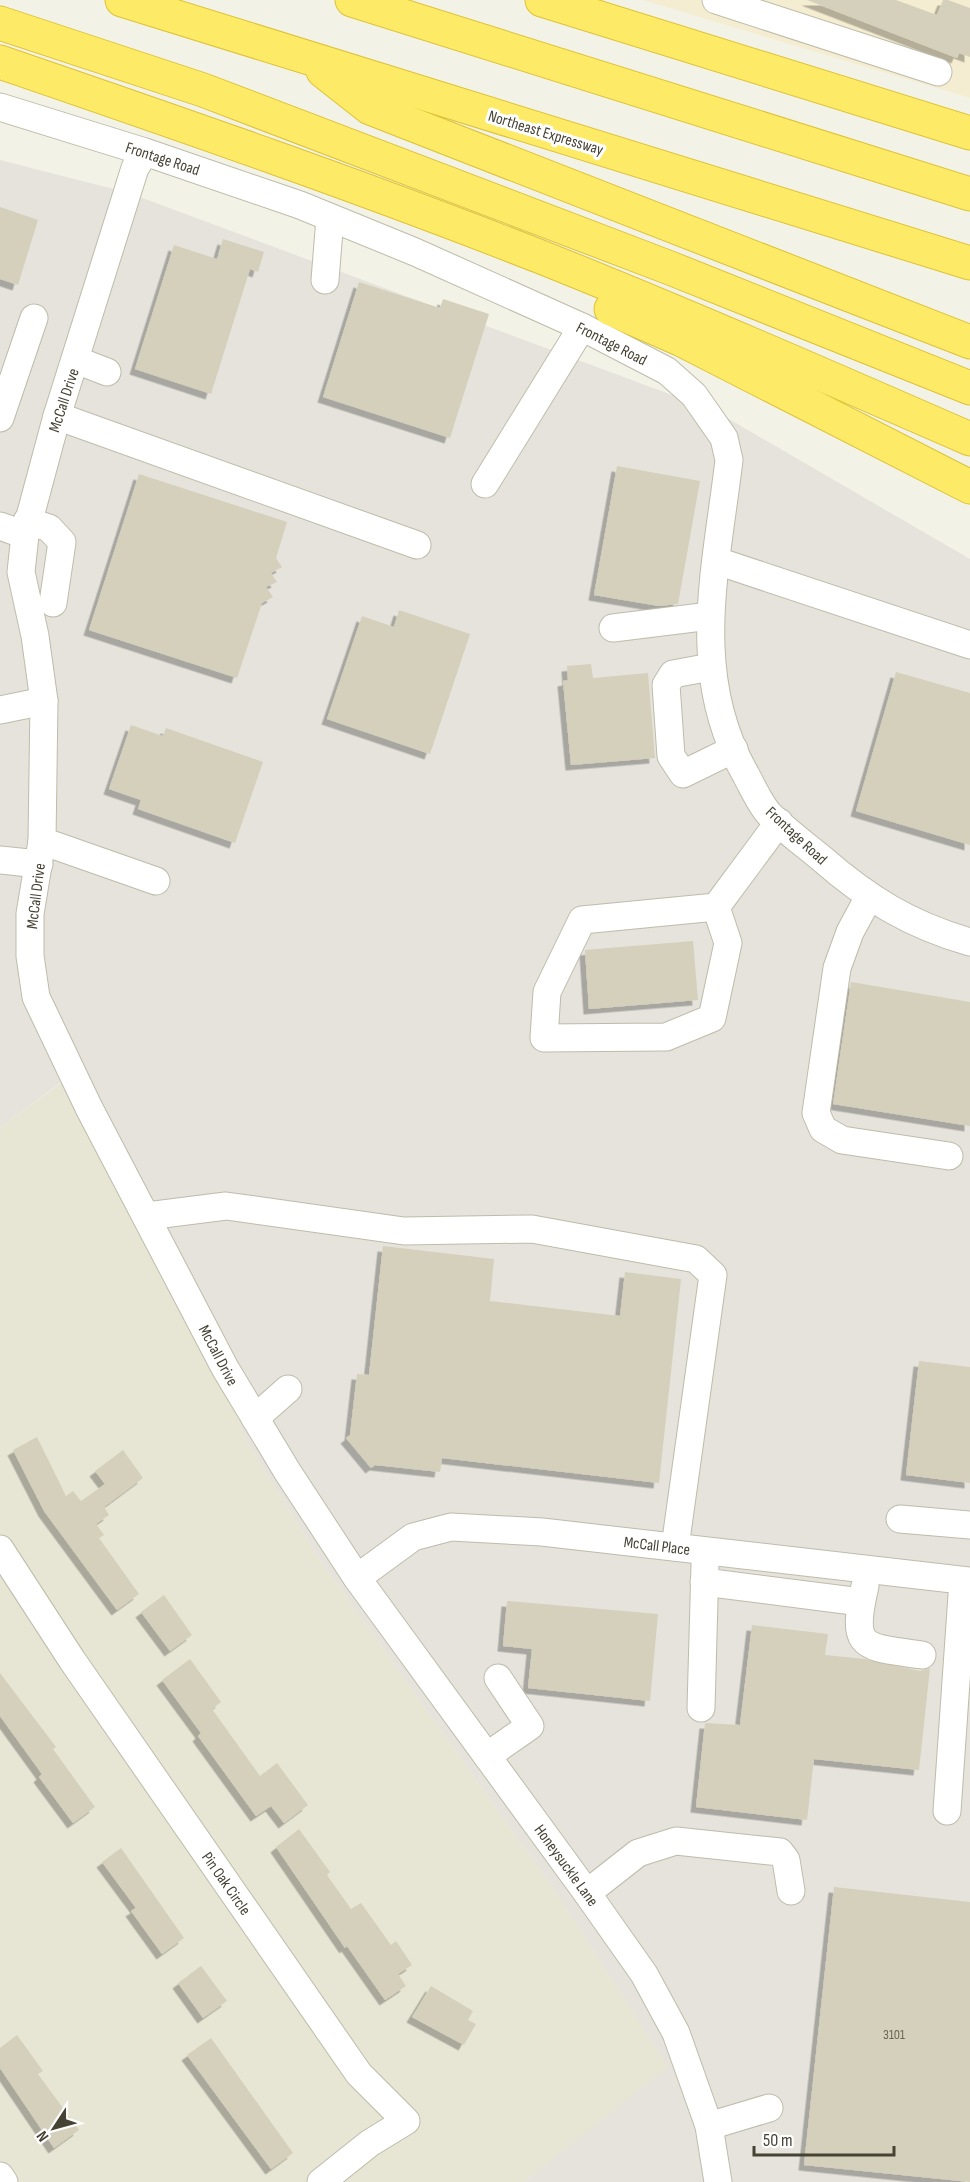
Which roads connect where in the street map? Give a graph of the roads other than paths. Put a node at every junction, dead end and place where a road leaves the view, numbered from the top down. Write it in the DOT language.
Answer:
graph roads {
  1 [pos="122,0"];
  2 [pos="352,0"];
  3 [pos="542,0"];
  4 [pos="562,0"];
  5 [pos="717,0"];
  6 [pos="0,23"];
  7 [pos="616,23"];
  8 [pos="308,58"];
  9 [pos="0,62"];
  10 [pos="938,72"];
  11 [pos="869,102"];
  12 [pos="0,107"];
  13 [pos="970,122"];
  14 [pos="970,133"];
  15 [pos="230,141"];
  16 [pos="145,152"];
  17 [pos="970,194"];
  18 [pos="330,218"];
  19 [pos="970,263"];
  20 [pos="325,280"];
  21 [pos="34,318"];
  22 [pos="582,327"];
  23 [pos="970,342"];
  24 [pos="76,360"];
  25 [pos="107,372"];
  26 [pos="970,388"];
  27 [pos="57,416"];
  28 [pos="0,418"];
  29 [pos="970,439"];
  30 [pos="485,484"];
  31 [pos="970,487"];
  32 [pos="17,527"];
  33 [pos="417,545"];
  34 [pos="717,561"];
  35 [pos="53,603"];
  36 [pos="710,616"];
  37 [pos="613,628"];
  38 [pos="970,645"];
  39 [pos="711,667"];
  40 [pos="44,701"];
  41 [pos="0,710"];
  42 [pos="734,748"];
  43 [pos="779,822"];
  44 [pos="40,852"];
  45 [pos="0,860"];
  46 [pos="156,881"];
  47 [pos="863,893"];
  48 [pos="716,907"];
  49 [pos="970,942"];
  50 [pos="949,1156"];
  51 [pos="147,1216"];
  52 [pos="288,1389"];
  53 [pos="255,1418"];
  54 [pos="900,1519"];
  55 [pos="970,1525"];
  56 [pos="675,1547"];
  57 [pos="0,1549"];
  58 [pos="705,1551"];
  59 [pos="869,1570"];
  60 [pos="357,1578"];
  61 [pos="967,1581"];
  62 [pos="704,1582"];
  63 [pos="861,1602"];
  64 [pos="922,1655"];
  65 [pos="498,1678"];
  66 [pos="701,1708"];
  67 [pos="488,1756"];
  68 [pos="947,1811"];
  69 [pos="791,1891"];
  70 [pos="587,1893"];
  71 [pos="769,2108"];
  72 [pos="709,2126"];
  73 [pos="0,2176"];
  74 [pos="711,2178"];
  75 [pos="4,2182"];
  76 [pos="321,2182"];
  1 -- 8 [label="highway, Northeast Expressway"];
  2 -- 17 [label="highway"];
  3 -- 7 [label="highway"];
  4 -- 7 [label="highway"];
  5 -- 10 [label="street"];
  6 -- 26 [label="highway"];
  7 -- 11 [label="highway"];
  8 -- 19 [label="highway, Northeast Expressway"];
  8 -- 23 [label="highway"];
  9 -- 15 [label="highway"];
  11 -- 13 [label="highway"];
  11 -- 14 [label="highway"];
  12 -- 16 [label="street, Frontage Road"];
  15 -- 29 [label="highway"];
  15 -- 31 [label="highway"];
  16 -- 18 [label="street, Frontage Road"];
  16 -- 24 [label="street, McCall Drive"];
  18 -- 20 [label="street"];
  18 -- 22 [label="street, Frontage Road"];
  21 -- 28 [label="street"];
  22 -- 30 [label="street"];
  22 -- 34 [label="street, Frontage Road"];
  24 -- 25 [label="street"];
  24 -- 27 [label="street, McCall Drive"];
  27 -- 32 [label="street, McCall Drive"];
  27 -- 33 [label="street"];
  32 -- 35 [label="street"];
  32 -- 40 [label="street, McCall Drive"];
  34 -- 36 [label="street, Frontage Road"];
  34 -- 38 [label="street"];
  36 -- 37 [label="street"];
  36 -- 39 [label="street, Frontage Road"];
  39 -- 42 [label="street, Frontage Road"];
  39 -- 42 [label="street"];
  40 -- 41 [label="street"];
  40 -- 44 [label="street, McCall Drive"];
  42 -- 43 [label="street, Frontage Road"];
  43 -- 47 [label="street, Frontage Road"];
  43 -- 48 [label="street"];
  44 -- 45 [label="street"];
  44 -- 46 [label="street"];
  44 -- 51 [label="street, McCall Drive"];
  47 -- 49 [label="street, Frontage Road"];
  47 -- 50 [label="street"];
  48 -- 48 [label="street"];
  51 -- 53 [label="street, McCall Drive"];
  51 -- 56 [label="street"];
  52 -- 53 [label="street"];
  53 -- 60 [label="street, McCall Drive"];
  54 -- 55 [label="street"];
  56 -- 58 [label="street, McCall Place"];
  56 -- 60 [label="street, McCall Place"];
  57 -- 76 [label="street, Pin Oak Circle"];
  58 -- 59 [label="street, McCall Place"];
  58 -- 62 [label="street"];
  59 -- 61 [label="street, McCall Place"];
  59 -- 63 [label="street"];
  60 -- 67 [label="street, Honeysuckle Lane"];
  61 -- 68 [label="street"];
  62 -- 63 [label="street"];
  62 -- 66 [label="street"];
  63 -- 64 [label="street"];
  65 -- 67 [label="street"];
  67 -- 70 [label="street, Honeysuckle Lane"];
  69 -- 70 [label="street"];
  70 -- 72 [label="street, Honeysuckle Lane"];
  71 -- 72 [label="street"];
  72 -- 74 [label="street, Honeysuckle Lane"];
  73 -- 75 [label="street"];
}
